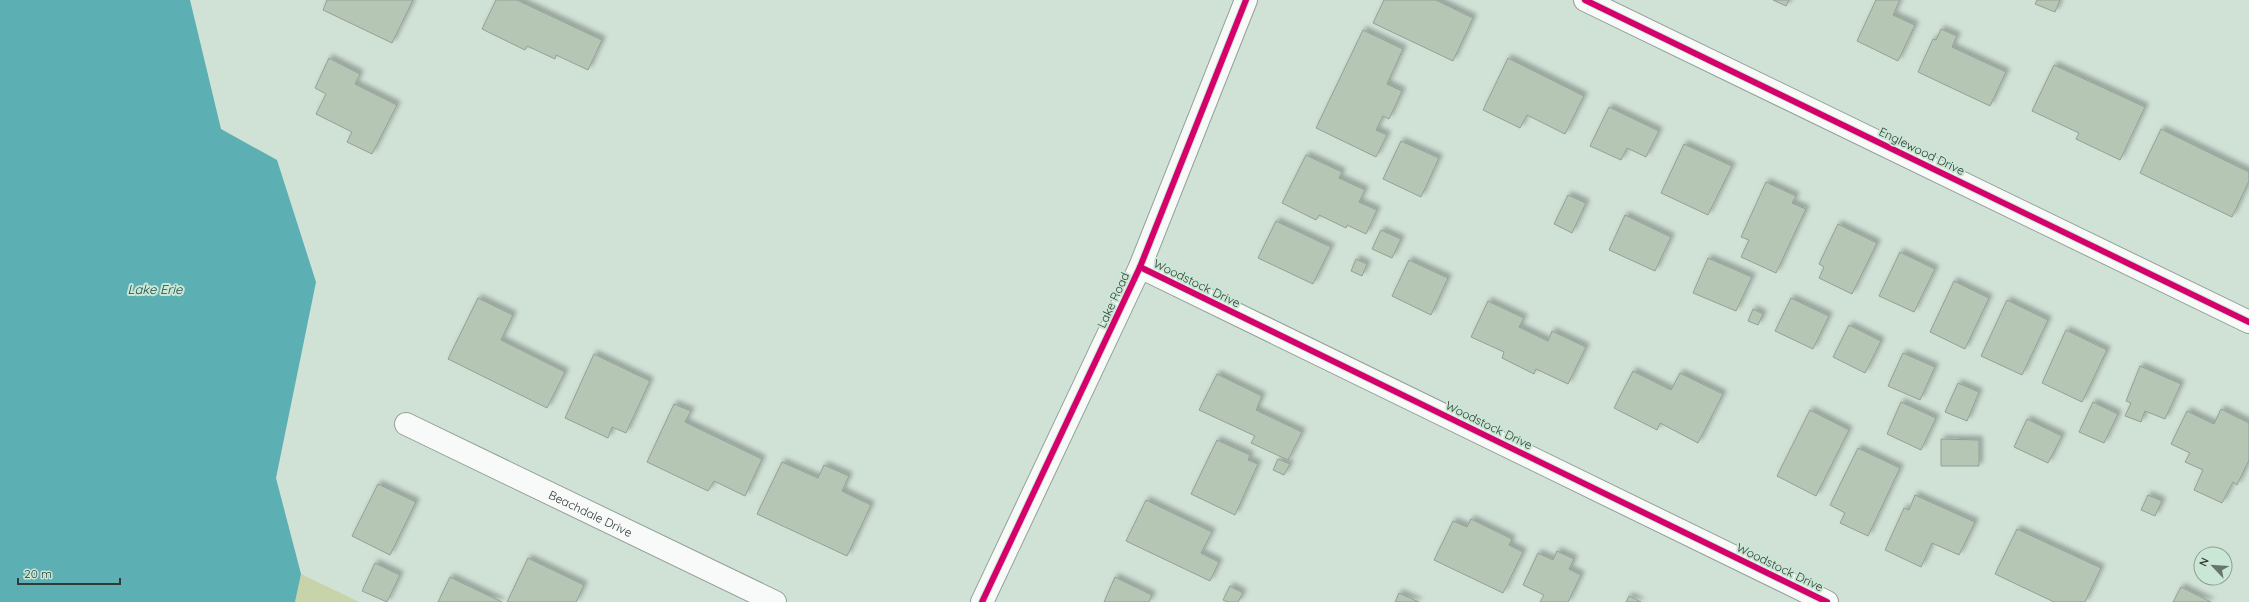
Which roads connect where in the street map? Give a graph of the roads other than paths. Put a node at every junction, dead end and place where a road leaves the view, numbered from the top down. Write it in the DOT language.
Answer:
graph roads {
  1 [pos="1246,0"];
  2 [pos="1585,0"];
  3 [pos="1140,268"];
  4 [pos="2249,322"];
  5 [pos="406,424"];
  6 [pos="775,602"];
  7 [pos="982,602"];
  8 [pos="1827,602"];
  1 -- 3 [label="street, Lake Road"];
  2 -- 4 [label="street, Englewood Drive"];
  3 -- 7 [label="street, Lake Road"];
  3 -- 8 [label="street, Woodstock Drive"];
  5 -- 6 [label="street, Beachdale Drive"];
}
